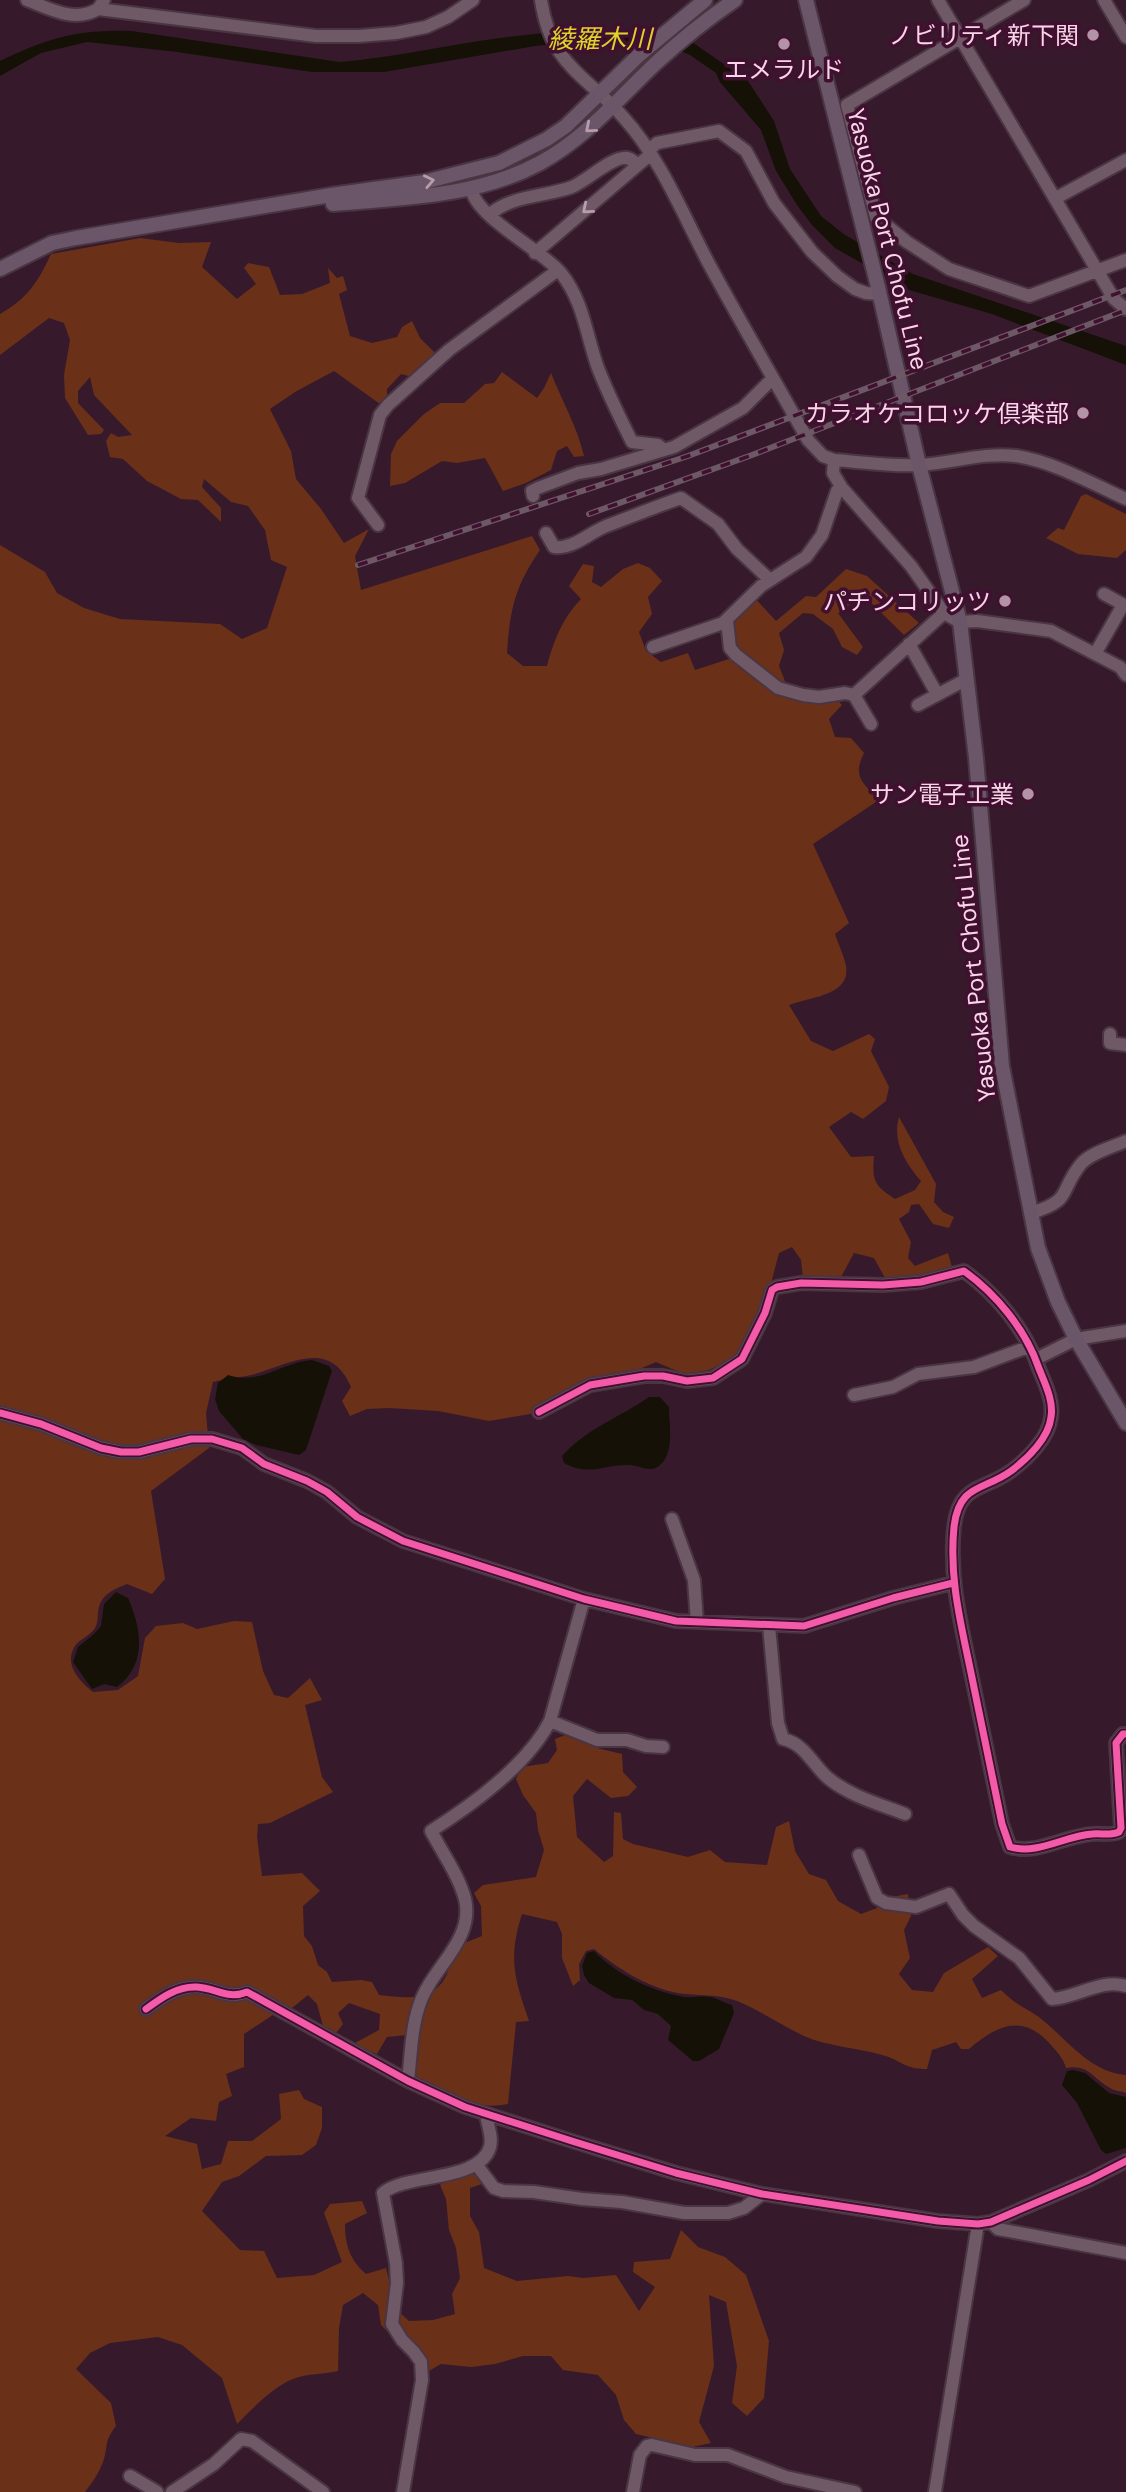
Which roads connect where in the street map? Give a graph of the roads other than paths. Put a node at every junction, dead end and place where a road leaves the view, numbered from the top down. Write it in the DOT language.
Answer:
graph roads {
  1 [pos="27,0"];
  2 [pos="473,0"];
  3 [pos="541,0"];
  4 [pos="705,0"];
  5 [pos="735,0"];
  6 [pos="806,0"];
  7 [pos="938,0"];
  8 [pos="1024,0"];
  9 [pos="1104,0"];
  10 [pos="101,4"];
  11 [pos="960,37"];
  12 [pos="1126,37"];
  13 [pos="601,94"];
  14 [pos="613,107"];
  15 [pos="650,152"];
  16 [pos="1126,159"];
  17 [pos="638,165"];
  18 [pos="471,189"];
  19 [pos="1056,198"];
  20 [pos="241,212"];
  21 [pos="489,214"];
  22 [pos="535,253"];
  23 [pos="1126,260"];
  24 [pos="0,269"];
  25 [pos="558,270"];
  26 [pos="1097,271"];
  27 [pos="879,291"];
  28 [pos="1126,309"];
  29 [pos="773,378"];
  30 [pos="664,450"];
  31 [pos="834,460"];
  32 [pos="919,466"];
  33 [pos="842,488"];
  34 [pos="533,496"];
  35 [pos="1126,499"];
  36 [pos="378,525"];
  37 [pos="546,533"];
  38 [pos="770,580"];
  39 [pos="1104,594"];
  40 [pos="1125,606"];
  41 [pos="944,613"];
  42 [pos="727,621"];
  43 [pos="960,622"];
  44 [pos="909,644"];
  45 [pos="653,647"];
  46 [pos="1095,654"];
  47 [pos="1126,675"];
  48 [pos="967,679"];
  49 [pos="937,694"];
  50 [pos="854,695"];
  51 [pos="918,705"];
  52 [pos="871,724"];
  53 [pos="1110,1034"];
  54 [pos="1126,1045"];
  55 [pos="1126,1141"];
  56 [pos="1031,1213"];
  57 [pos="1126,1331"];
  58 [pos="1076,1339"];
  59 [pos="1028,1347"];
  60 [pos="1035,1359"];
  61 [pos="854,1395"];
  62 [pos="539,1412"];
  63 [pos="0,1413"];
  64 [pos="1126,1423"];
  65 [pos="672,1520"];
  66 [pos="953,1583"];
  67 [pos="584,1599"];
  68 [pos="697,1622"];
  69 [pos="769,1626"];
  70 [pos="550,1721"];
  71 [pos="1126,1734"];
  72 [pos="663,1747"];
  73 [pos="905,1814"];
  74 [pos="859,1855"];
  75 [pos="1126,1986"];
  76 [pos="146,2009"];
  77 [pos="408,2081"];
  78 [pos="486,2114"];
  79 [pos="1126,2161"];
  80 [pos="476,2164"];
  81 [pos="762,2194"];
  82 [pos="984,2223"];
  83 [pos="1126,2253"];
  84 [pos="130,2476"];
  85 [pos="157,2492"];
  86 [pos="172,2492"];
  87 [pos="323,2492"];
  88 [pos="403,2492"];
  89 [pos="634,2492"];
  90 [pos="855,2492"];
  91 [pos="935,2492"];
  1 -- 10 [label="street"];
  2 -- 10 [label="street"];
  3 -- 13 [label="street"];
  4 -- 13 [label="main road"];
  5 -- 14 [label="main road"];
  6 -- 27 [label="main road, Yasuoka Port Chofu Line"];
  7 -- 11 [label="street"];
  8 -- 11 [label="street"];
  9 -- 12 [label="street"];
  11 -- 19 [label="street"];
  11 -- 26 [label="street"];
  13 -- 14 [label="street"];
  20 -- 13 [label="main road, one-way"];
  14 -- 15 [label="street"];
  14 -- 18 [label="main road, one-way"];
  15 -- 17 [label="street"];
  15 -- 27 [label="street"];
  15 -- 29 [label="street"];
  16 -- 19 [label="street"];
  17 -- 21 [label="street"];
  17 -- 22 [label="street, one-way"];
  18 -- 20 [label="main road"];
  18 -- 21 [label="street"];
  19 -- 26 [label="street"];
  20 -- 24 [label="main road"];
  21 -- 22 [label="street"];
  22 -- 25 [label="street"];
  23 -- 26 [label="street"];
  25 -- 30 [label="street"];
  25 -- 36 [label="street"];
  26 -- 28 [label="street"];
  27 -- 32 [label="main road, Yasuoka Port Chofu Line"];
  29 -- 30 [label="street"];
  29 -- 31 [label="street"];
  30 -- 34 [label="street"];
  31 -- 32 [label="street"];
  31 -- 33 [label="street"];
  32 -- 35 [label="street"];
  32 -- 43 [label="main road, Yasuoka Port Chofu Line"];
  33 -- 38 [label="street"];
  33 -- 41 [label="street"];
  37 -- 38 [label="street"];
  38 -- 42 [label="street"];
  39 -- 40 [label="street"];
  40 -- 46 [label="street"];
  41 -- 43 [label="street"];
  41 -- 44 [label="street"];
  42 -- 45 [label="street"];
  42 -- 50 [label="street"];
  43 -- 46 [label="street"];
  43 -- 48 [label="main road, Yasuoka Port Chofu Line"];
  44 -- 49 [label="street"];
  44 -- 50 [label="street"];
  46 -- 47 [label="street"];
  48 -- 49 [label="street"];
  48 -- 56 [label="main road, Yasuoka Port Chofu Line"];
  49 -- 51 [label="street"];
  50 -- 52 [label="street"];
  53 -- 54 [label="street"];
  55 -- 56 [label="street"];
  56 -- 58 [label="main road, Yasuoka Port Chofu Line"];
  57 -- 58 [label="street"];
  58 -- 60 [label="street"];
  58 -- 64 [label="main road, Yasuoka Port Chofu Line"];
  59 -- 60 [label="street"];
  59 -- 61 [label="street"];
  59 -- 62 [label="street"];
  60 -- 66 [label="street"];
  63 -- 67 [label="street"];
  65 -- 68 [label="street"];
  66 -- 69 [label="street"];
  66 -- 71 [label="street"];
  67 -- 68 [label="street"];
  67 -- 70 [label="street"];
  68 -- 69 [label="street"];
  69 -- 73 [label="street"];
  70 -- 72 [label="street"];
  70 -- 77 [label="street"];
  74 -- 75 [label="street"];
  76 -- 77 [label="street"];
  77 -- 78 [label="street"];
  78 -- 80 [label="street"];
  78 -- 81 [label="street"];
  79 -- 82 [label="street"];
  80 -- 81 [label="street"];
  80 -- 88 [label="street"];
  81 -- 82 [label="street"];
  82 -- 83 [label="street"];
  82 -- 91 [label="street"];
  84 -- 85 [label="street"];
  86 -- 87 [label="street"];
  89 -- 90 [label="street"];
}
